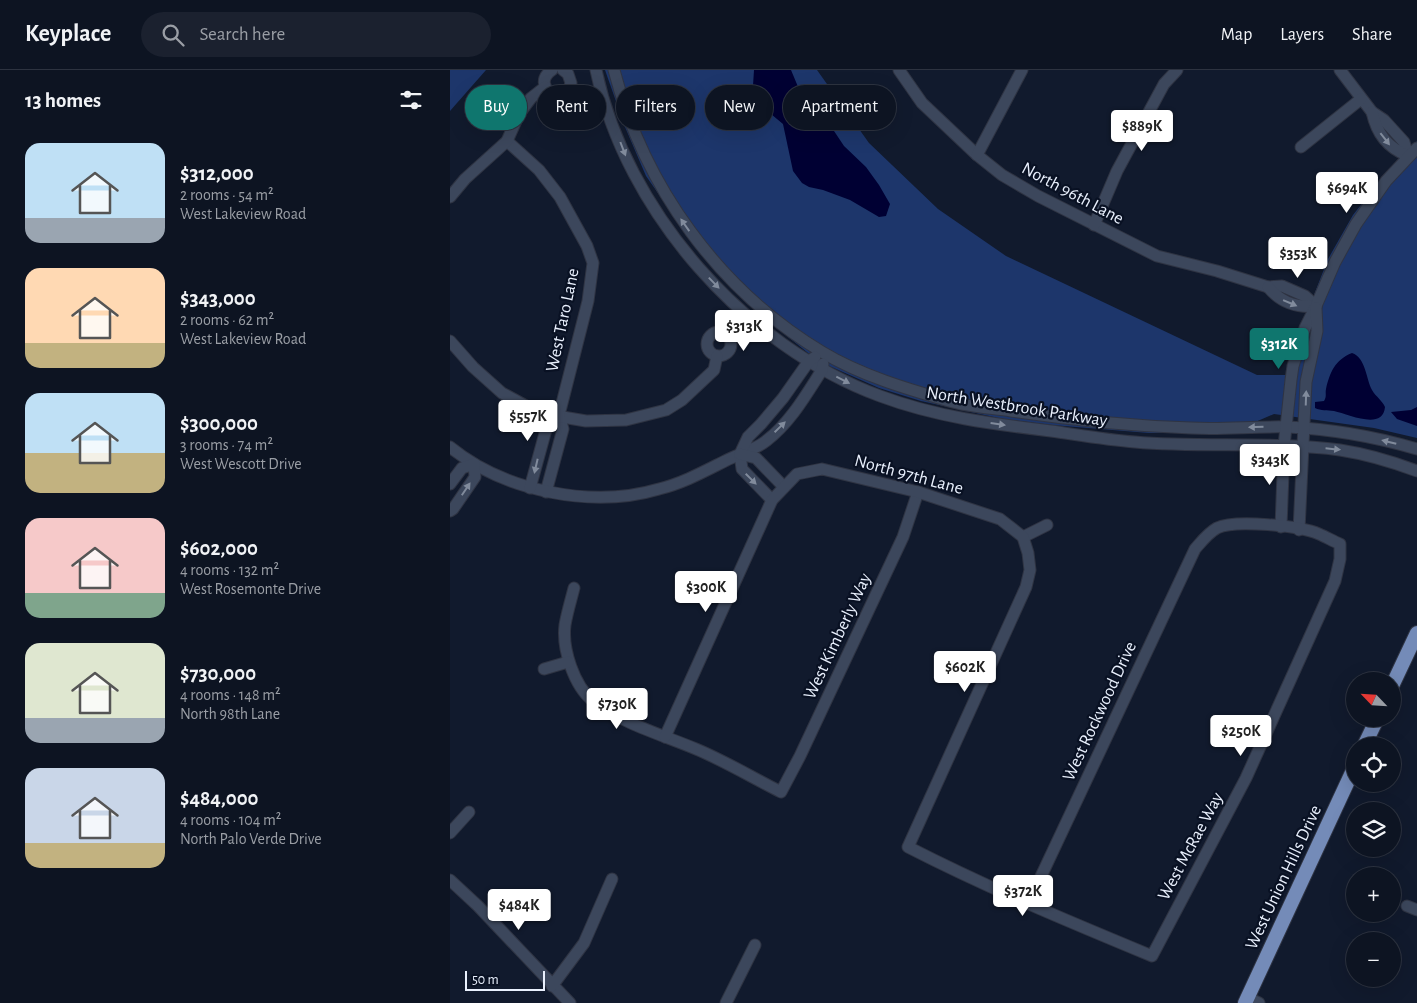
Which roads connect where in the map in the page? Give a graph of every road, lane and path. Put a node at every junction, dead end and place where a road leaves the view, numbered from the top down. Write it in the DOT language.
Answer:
graph roads {
  1 [pos="552,70"];
  2 [pos="563,70"];
  3 [pos="596,70"];
  4 [pos="614,70"];
  5 [pos="899,70"];
  6 [pos="1022,70"];
  7 [pos="1177,70"];
  8 [pos="1340,70"];
  9 [pos="545,85"];
  10 [pos="569,85"];
  11 [pos="537,93"];
  12 [pos="1361,99"];
  13 [pos="507,141"];
  14 [pos="1301,147"];
  15 [pos="1417,148"];
  16 [pos="977,155"];
  17 [pos="1408,156"];
  18 [pos="450,197"];
  19 [pos="1094,225"];
  20 [pos="1316,306"];
  21 [pos="450,341"];
  22 [pos="823,352"];
  23 [pos="717,356"];
  24 [pos="809,361"];
  25 [pos="822,370"];
  26 [pos="559,415"];
  27 [pos="1287,427"];
  28 [pos="1305,428"];
  29 [pos="1284,446"];
  30 [pos="1303,446"];
  31 [pos="450,447"];
  32 [pos="1417,449"];
  33 [pos="740,454"];
  34 [pos="474,464"];
  35 [pos="1417,471"];
  36 [pos="450,484"];
  37 [pos="784,487"];
  38 [pos="530,488"];
  39 [pos="546,492"];
  40 [pos="918,492"];
  41 [pos="772,500"];
  42 [pos="450,511"];
  43 [pos="1047,525"];
  44 [pos="1281,526"];
  45 [pos="1299,530"];
  46 [pos="1023,537"];
  47 [pos="574,588"];
  48 [pos="1417,633"];
  49 [pos="568,662"];
  50 [pos="544,669"];
  51 [pos="1399,672"];
  52 [pos="665,737"];
  53 [pos="1346,786"];
  54 [pos="469,812"];
  55 [pos="450,833"];
  56 [pos="612,879"];
  57 [pos="450,880"];
  58 [pos="1028,904"];
  59 [pos="755,945"];
  60 [pos="552,986"];
  61 [pos="1251,1001"];
  62 [pos="570,1003"];
  63 [pos="726,1003"];
  1 -- 9 [label="street"];
  2 -- 10 [label="street"];
  3 -- 24 [label="street, North Westbrook Parkway, one-way"];
  22 -- 4 [label="street, North Westbrook Parkway, one-way"];
  5 -- 16 [label="street, North 96th Lane"];
  6 -- 16 [label="street"];
  7 -- 19 [label="street"];
  8 -- 12 [label="street"];
  11 -- 13 [label="street"];
  12 -- 14 [label="street"];
  12 -- 17 [label="street"];
  13 -- 18 [label="street"];
  13 -- 26 [label="street, West Taro Lane"];
  15 -- 17 [label="street"];
  16 -- 19 [label="street, North 96th Lane"];
  17 -- 20 [label="street"];
  19 -- 20 [label="street, North 96th Lane"];
  20 -- 27 [label="street"];
  28 -- 20 [label="street, one-way"];
  21 -- 26 [label="street"];
  22 -- 24 [label="street"];
  22 -- 25 [label="street"];
  27 -- 22 [label="street, North Westbrook Parkway, one-way"];
  23 -- 26 [label="street"];
  24 -- 25 [label="street, North Westbrook Parkway"];
  24 -- 33 [label="street"];
  25 -- 29 [label="street, North Westbrook Parkway, one-way"];
  33 -- 25 [label="street, one-way"];
  26 -- 38 [label="street, West Taro Lane, one-way"];
  26 -- 39 [label="street, West Taro Lane"];
  27 -- 28 [label="street, North Westbrook Parkway"];
  27 -- 29 [label="street"];
  28 -- 30 [label="street"];
  32 -- 28 [label="street, North Westbrook Parkway, one-way"];
  29 -- 30 [label="street, North Westbrook Parkway"];
  29 -- 44 [label="street"];
  30 -- 35 [label="street, North Westbrook Parkway, one-way"];
  30 -- 45 [label="street"];
  31 -- 34 [label="street"];
  33 -- 37 [label="street"];
  33 -- 39 [label="street"];
  33 -- 41 [label="street, one-way"];
  34 -- 36 [label="street"];
  34 -- 38 [label="street"];
  42 -- 34 [label="street, one-way"];
  37 -- 40 [label="street, North 97th Lane"];
  37 -- 41 [label="street, North 97th Lane"];
  38 -- 39 [label="street"];
  40 -- 46 [label="street, North 97th Lane"];
  40 -- 52 [label="street, West Kimberly Way"];
  41 -- 52 [label="street, North 97th Lane"];
  43 -- 46 [label="street"];
  44 -- 45 [label="street"];
  44 -- 58 [label="street, West Rockwood Drive"];
  45 -- 58 [label="street, West McRae Way"];
  46 -- 58 [label="street"];
  47 -- 49 [label="street"];
  48 -- 51 [label="main road"];
  49 -- 50 [label="street"];
  49 -- 52 [label="street"];
  53 -- 61 [label="main road, West Union Hills Drive"];
  54 -- 55 [label="street"];
  56 -- 60 [label="street"];
  57 -- 60 [label="street"];
  59 -- 63 [label="street"];
  60 -- 62 [label="street"];
}
